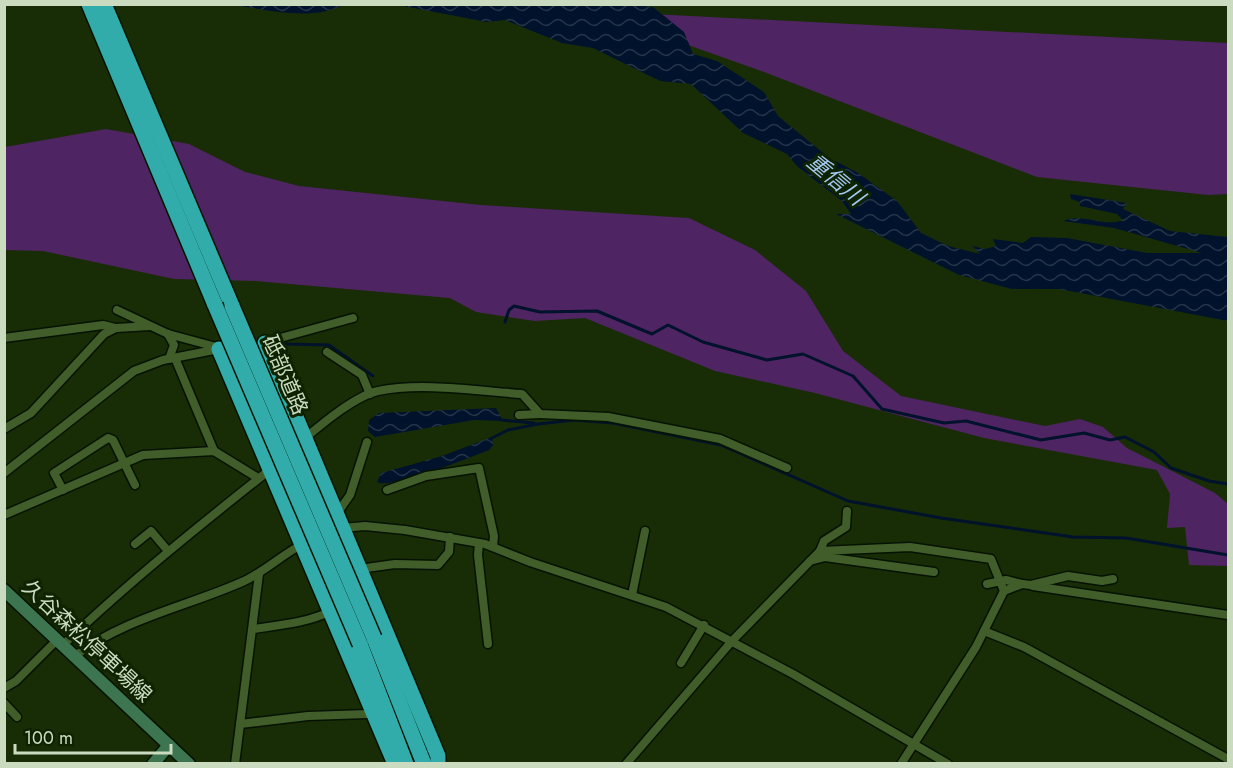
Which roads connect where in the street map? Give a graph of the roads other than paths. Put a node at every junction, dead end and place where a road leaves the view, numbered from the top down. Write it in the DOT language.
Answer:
graph roads {
  1 [pos="89,4"];
  2 [pos="104,4"];
  3 [pos="117,310"];
  4 [pos="353,318"];
  5 [pos="151,326"];
  6 [pos="116,328"];
  7 [pos="168,334"];
  8 [pos="4,338"];
  9 [pos="265,343"];
  10 [pos="219,349"];
  11 [pos="327,352"];
  12 [pos="172,359"];
  13 [pos="370,394"];
  14 [pos="540,414"];
  15 [pos="519,415"];
  16 [pos="4,429"];
  17 [pos="303,440"];
  18 [pos="367,442"];
  19 [pos="214,451"];
  20 [pos="125,462"];
  21 [pos="787,468"];
  22 [pos="4,474"];
  23 [pos="265,474"];
  24 [pos="135,485"];
  25 [pos="63,490"];
  26 [pos="387,490"];
  27 [pos="847,511"];
  28 [pos="4,515"];
  29 [pos="339,522"];
  30 [pos="645,531"];
  31 [pos="450,537"];
  32 [pos="479,543"];
  33 [pos="135,544"];
  34 [pos="303,544"];
  35 [pos="493,547"];
  36 [pos="168,551"];
  37 [pos="820,551"];
  38 [pos="810,561"];
  39 [pos="359,569"];
  40 [pos="934,572"];
  41 [pos="259,574"];
  42 [pos="1113,579"];
  43 [pos="999,581"];
  44 [pos="987,584"];
  45 [pos="1022,584"];
  46 [pos="1031,585"];
  47 [pos="4,590"];
  48 [pos="1004,591"];
  49 [pos="632,595"];
  50 [pos="331,611"];
  51 [pos="1228,615"];
  52 [pos="704,625"];
  53 [pos="253,629"];
  54 [pos="984,631"];
  55 [pos="367,641"];
  56 [pos="732,641"];
  57 [pos="60,642"];
  58 [pos="489,644"];
  59 [pos="75,656"];
  60 [pos="681,663"];
  61 [pos="4,688"];
  62 [pos="4,703"];
  63 [pos="373,711"];
  64 [pos="17,717"];
  65 [pos="240,724"];
  66 [pos="914,744"];
  67 [pos="169,745"];
  68 [pos="1228,759"];
  69 [pos="153,764"];
  70 [pos="189,764"];
  71 [pos="235,764"];
  72 [pos="395,764"];
  73 [pos="406,764"];
  74 [pos="424,764"];
  75 [pos="438,764"];
  76 [pos="626,764"];
  77 [pos="901,764"];
  78 [pos="948,764"];
  1 -- 55 [label="highway, 砥部道路, bridge"];
  2 -- 55 [label="highway, 砥部道路, bridge"];
  3 -- 5 [label="street"];
  4 -- 9 [label="street"];
  5 -- 6 [label="street"];
  5 -- 7 [label="street"];
  6 -- 8 [label="street"];
  6 -- 16 [label="street"];
  7 -- 10 [label="street"];
  7 -- 12 [label="street"];
  9 -- 10 [label="street"];
  9 -- 17 [label="highway"];
  10 -- 12 [label="street"];
  10 -- 23 [label="highway"];
  11 -- 13 [label="street"];
  12 -- 19 [label="street"];
  12 -- 22 [label="street"];
  13 -- 14 [label="street"];
  13 -- 17 [label="street"];
  14 -- 15 [label="street"];
  14 -- 21 [label="street"];
  17 -- 23 [label="street"];
  17 -- 29 [label="highway"];
  18 -- 29 [label="street"];
  19 -- 20 [label="street"];
  19 -- 23 [label="street"];
  20 -- 24 [label="street"];
  20 -- 25 [label="street"];
  20 -- 25 [label="street"];
  23 -- 34 [label="highway"];
  23 -- 36 [label="street"];
  25 -- 28 [label="street"];
  26 -- 35 [label="street"];
  27 -- 37 [label="street"];
  29 -- 31 [label="street"];
  29 -- 34 [label="street"];
  29 -- 39 [label="highway"];
  30 -- 49 [label="street"];
  31 -- 32 [label="street"];
  31 -- 39 [label="street"];
  32 -- 35 [label="street"];
  32 -- 58 [label="street"];
  33 -- 36 [label="street"];
  34 -- 41 [label="street"];
  34 -- 50 [label="highway"];
  35 -- 49 [label="street"];
  36 -- 57 [label="street"];
  37 -- 38 [label="street"];
  37 -- 43 [label="street"];
  38 -- 40 [label="street"];
  38 -- 56 [label="street"];
  39 -- 75 [label="highway"];
  41 -- 53 [label="street"];
  41 -- 59 [label="street"];
  42 -- 46 [label="street"];
  43 -- 44 [label="street"];
  43 -- 45 [label="street"];
  43 -- 48 [label="street"];
  45 -- 46 [label="street"];
  45 -- 48 [label="street"];
  46 -- 51 [label="street"];
  47 -- 57 [label="main road, 久谷森松停車場線"];
  48 -- 54 [label="street"];
  49 -- 52 [label="street"];
  50 -- 53 [label="street"];
  50 -- 63 [label="highway"];
  52 -- 56 [label="street"];
  52 -- 60 [label="street"];
  53 -- 65 [label="street"];
  54 -- 66 [label="street"];
  54 -- 68 [label="street"];
  55 -- 73 [label="highway, 砥部道路"];
  55 -- 74 [label="highway, 砥部道路"];
  56 -- 66 [label="street"];
  56 -- 76 [label="street"];
  57 -- 59 [label="main road, 久谷森松停車場線"];
  57 -- 61 [label="street"];
  59 -- 67 [label="main road, 久谷森松停車場線"];
  62 -- 64 [label="street"];
  63 -- 65 [label="street"];
  63 -- 72 [label="highway"];
  65 -- 71 [label="street"];
  66 -- 77 [label="street"];
  66 -- 78 [label="street"];
  67 -- 69 [label="main road"];
  67 -- 70 [label="main road, 久谷森松停車場線"];
}
